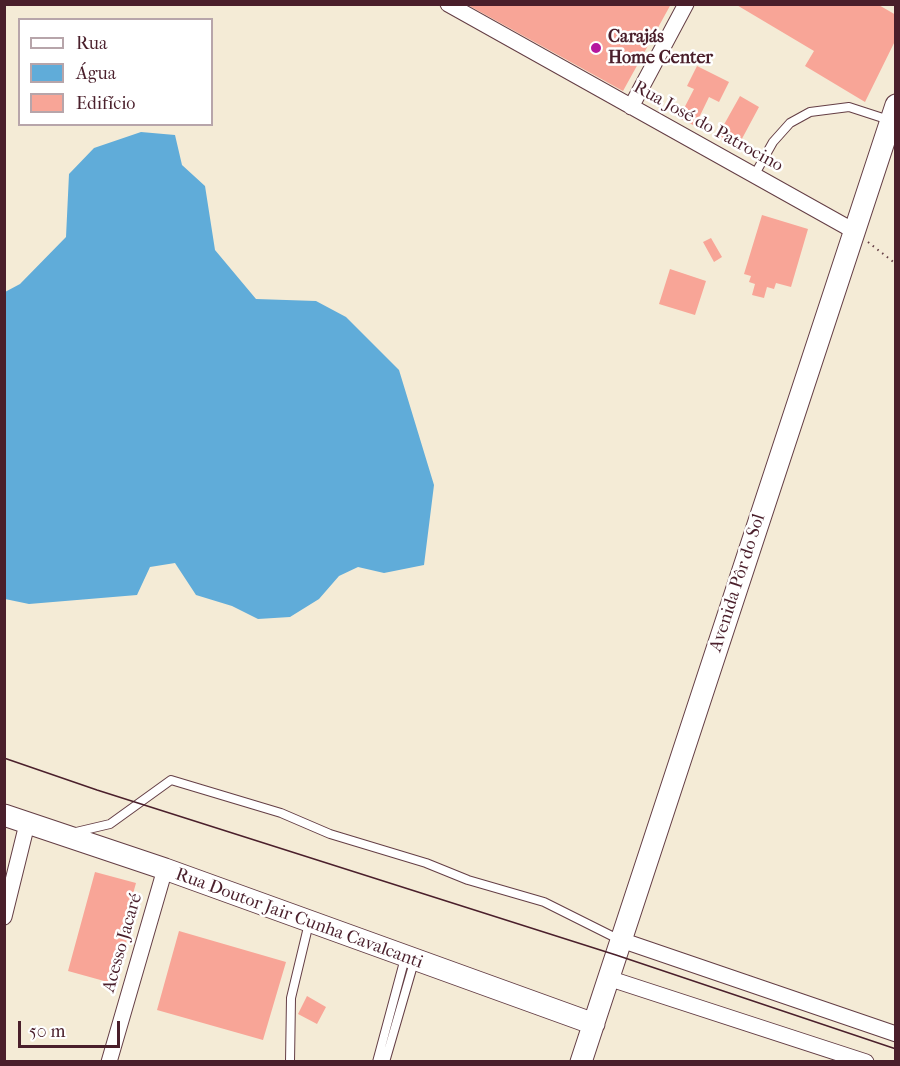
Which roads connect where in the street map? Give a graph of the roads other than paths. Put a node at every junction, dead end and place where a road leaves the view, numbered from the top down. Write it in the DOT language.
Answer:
graph roads {
  1 [pos="448,4"];
  2 [pos="686,4"];
  3 [pos="631,107"];
  4 [pos="893,113"];
  5 [pos="755,174"];
  6 [pos="854,231"];
  7 [pos="4,815"];
  8 [pos="27,824"];
  9 [pos="64,835"];
  10 [pos="165,869"];
  11 [pos="4,917"];
  12 [pos="309,923"];
  13 [pos="621,940"];
  14 [pos="410,959"];
  15 [pos="608,978"];
  16 [pos="594,1024"];
  17 [pos="896,1034"];
  18 [pos="109,1062"];
  19 [pos="290,1062"];
  20 [pos="377,1062"];
  21 [pos="385,1062"];
  22 [pos="581,1062"];
  23 [pos="866,1062"];
  1 -- 3 [label="street, Rua José do Patrocino"];
  2 -- 3 [label="street"];
  3 -- 5 [label="street, Rua José do Patrocino"];
  4 -- 5 [label="lane"];
  4 -- 6 [label="street, Avenida Pôr do Sol"];
  5 -- 6 [label="street, Rua José do Patrocino"];
  6 -- 13 [label="street, Avenida Pôr do Sol"];
  7 -- 8 [label="street, Rua Doutor Jair Cunha Cavalcanti"];
  8 -- 9 [label="street, Rua Doutor Jair Cunha Cavalcanti"];
  8 -- 11 [label="street"];
  9 -- 10 [label="street, Rua Doutor Jair Cunha Cavalcanti"];
  9 -- 13 [label="lane"];
  10 -- 12 [label="street, Rua Doutor Jair Cunha Cavalcanti"];
  10 -- 18 [label="street, Acesso Jacaré"];
  12 -- 14 [label="street, Rua Doutor Jair Cunha Cavalcanti"];
  12 -- 19 [label="lane"];
  13 -- 15 [label="street, Avenida Pôr do Sol"];
  13 -- 17 [label="street"];
  14 -- 16 [label="street, Rua Doutor Jair Cunha Cavalcanti"];
  14 -- 20 [label="lane"];
  14 -- 21 [label="lane"];
  15 -- 16 [label="street, Avenida Pôr do Sol"];
  15 -- 23 [label="street"];
  16 -- 22 [label="street, Avenida Pôr do Sol"];
}
